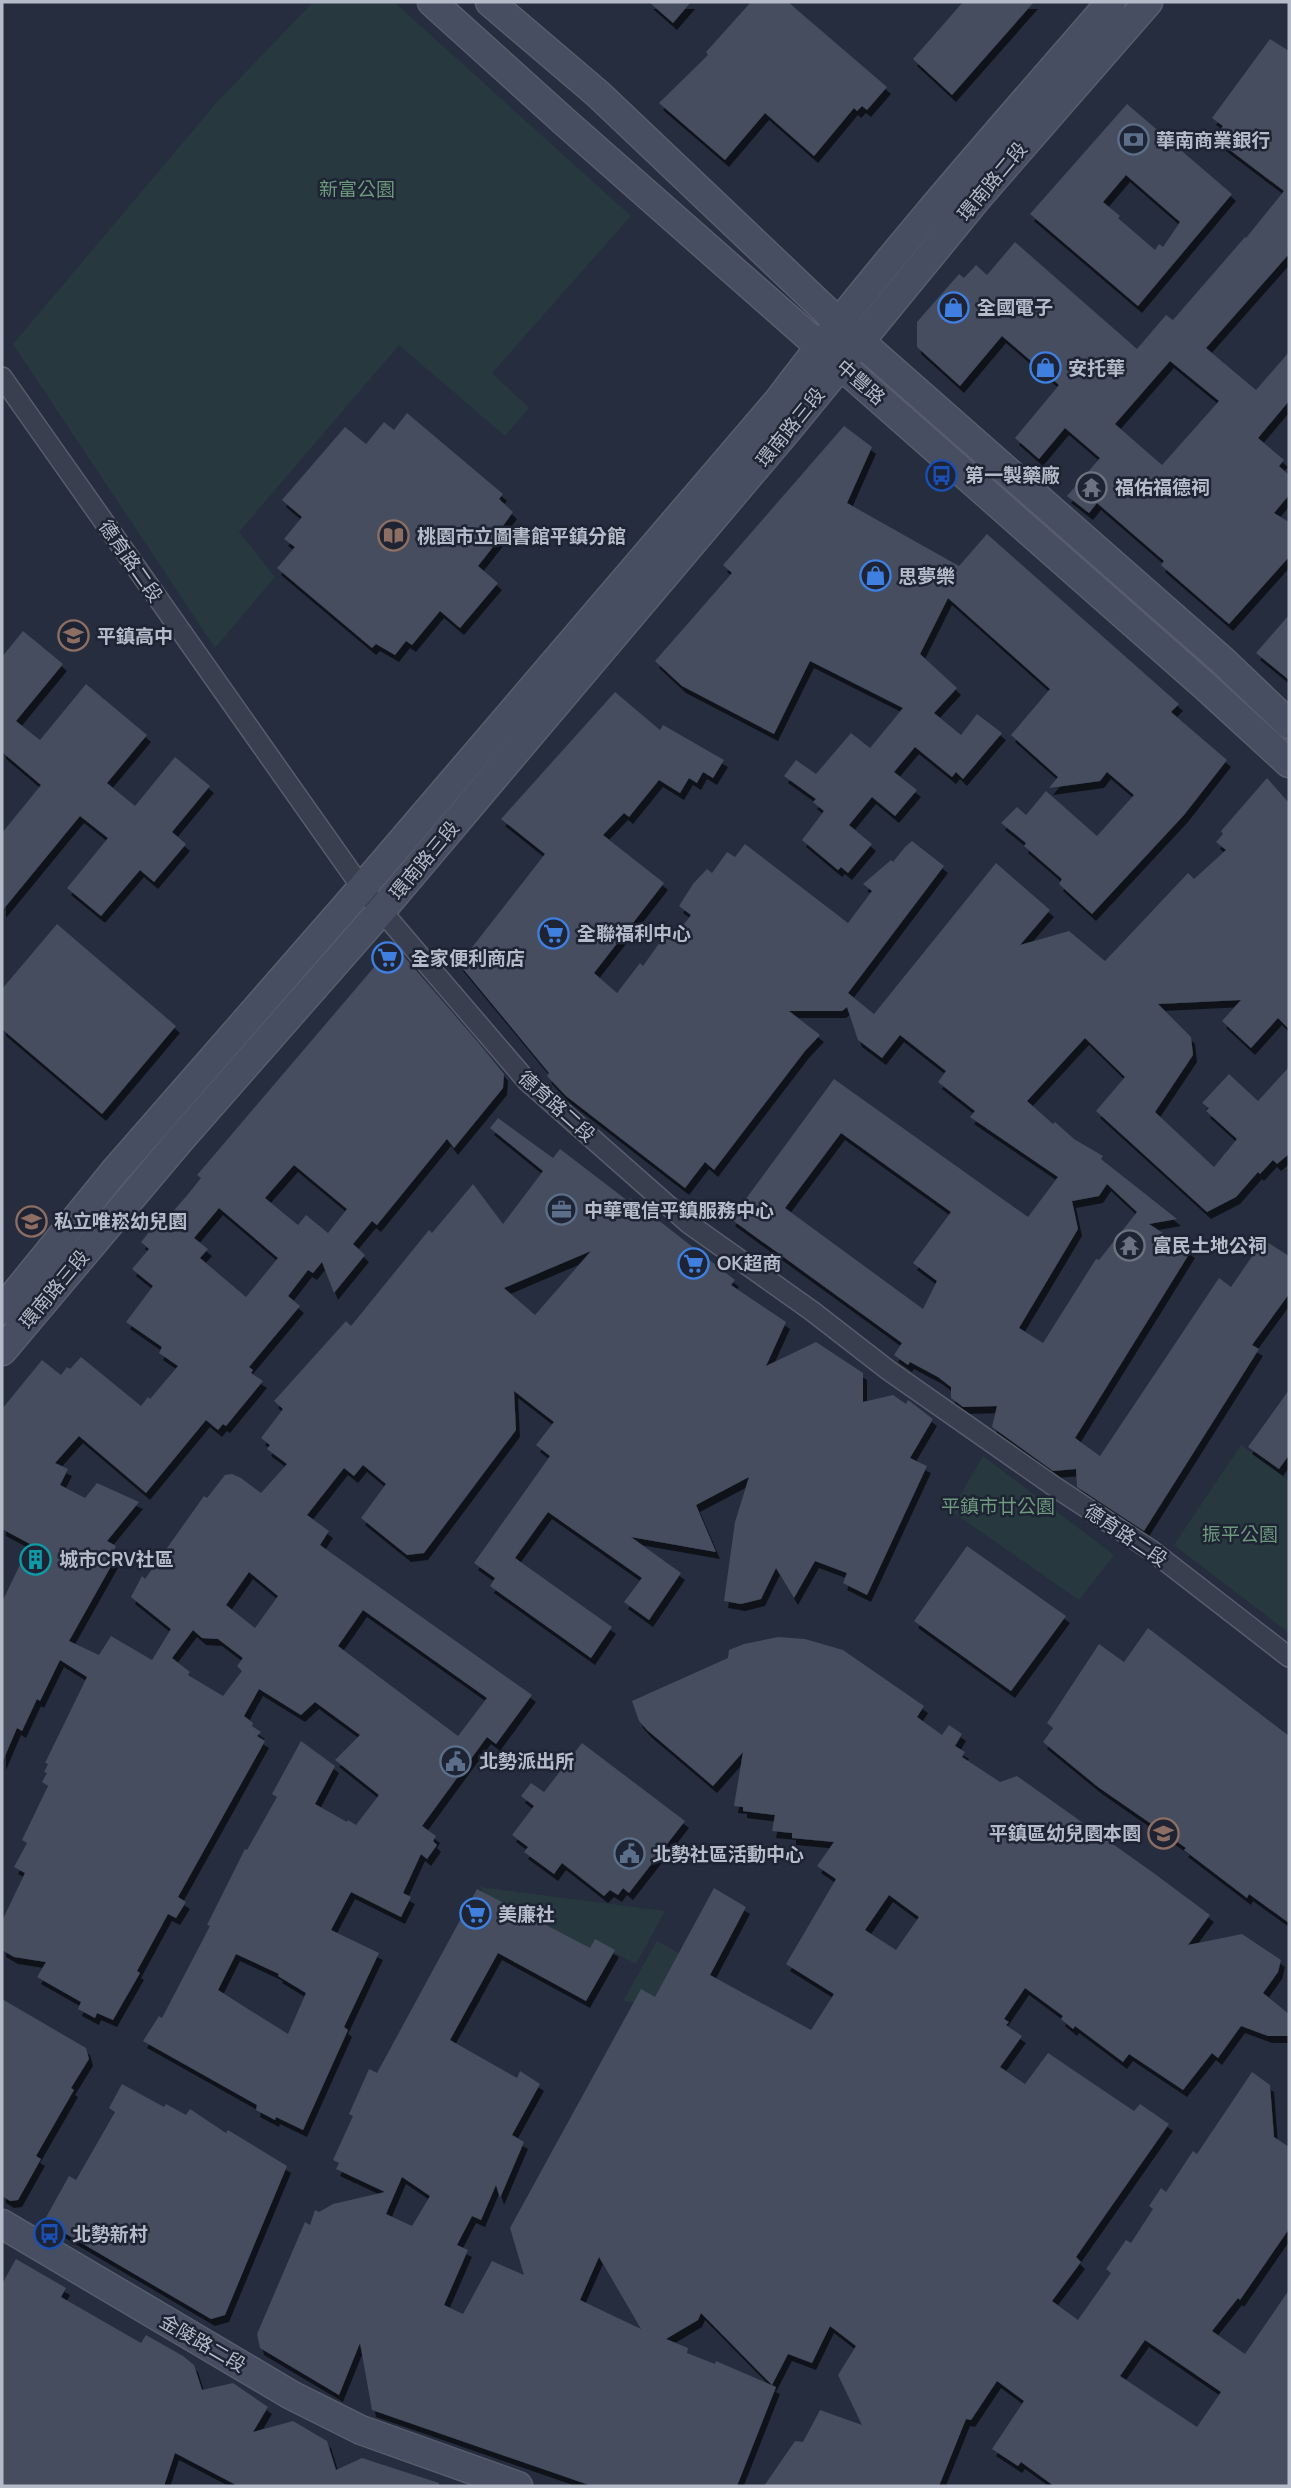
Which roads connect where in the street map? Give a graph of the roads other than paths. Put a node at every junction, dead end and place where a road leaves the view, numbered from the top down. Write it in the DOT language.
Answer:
graph roads {
  1 [pos="432,2"];
  2 [pos="490,2"];
  3 [pos="1111,2"];
  4 [pos="1148,2"];
  5 [pos="534,41"];
  6 [pos="509,71"];
  7 [pos="849,332"];
  8 [pos="820,346"];
  9 [pos="841,364"];
  10 [pos="2,377"];
  11 [pos="1289,724"];
  12 [pos="1289,763"];
  13 [pos="362,887"];
  14 [pos="380,912"];
  15 [pos="2,1310"];
  16 [pos="2,1351"];
  17 [pos="1289,1657"];
  18 [pos="2,2224"];
  19 [pos="519,2486"];
  1 -- 6 [label="main road, 中豐路"];
  2 -- 5 [label="main road, 中豐路"];
  3 -- 7 [label="main road, 環南路二段"];
  4 -- 7 [label="main road, 環南路二段"];
  5 -- 6 [label="main road"];
  5 -- 7 [label="main road, 中豐路"];
  6 -- 8 [label="main road, 中豐路"];
  7 -- 8 [label="main road, 環南路二段"];
  7 -- 9 [label="main road, 環南路二段"];
  7 -- 11 [label="main road, 中豐路"];
  8 -- 9 [label="main road, 中豐路"];
  8 -- 13 [label="main road, 環南路三段"];
  9 -- 12 [label="main road, 中豐路"];
  9 -- 14 [label="main road, 環南路三段"];
  10 -- 13 [label="street, 德育路二段"];
  13 -- 14 [label="street, 德育路二段"];
  13 -- 15 [label="main road, 環南路三段"];
  14 -- 16 [label="main road, 環南路三段"];
  14 -- 17 [label="street, 德育路二段"];
  18 -- 19 [label="main road, 金陵路二段"];
}
